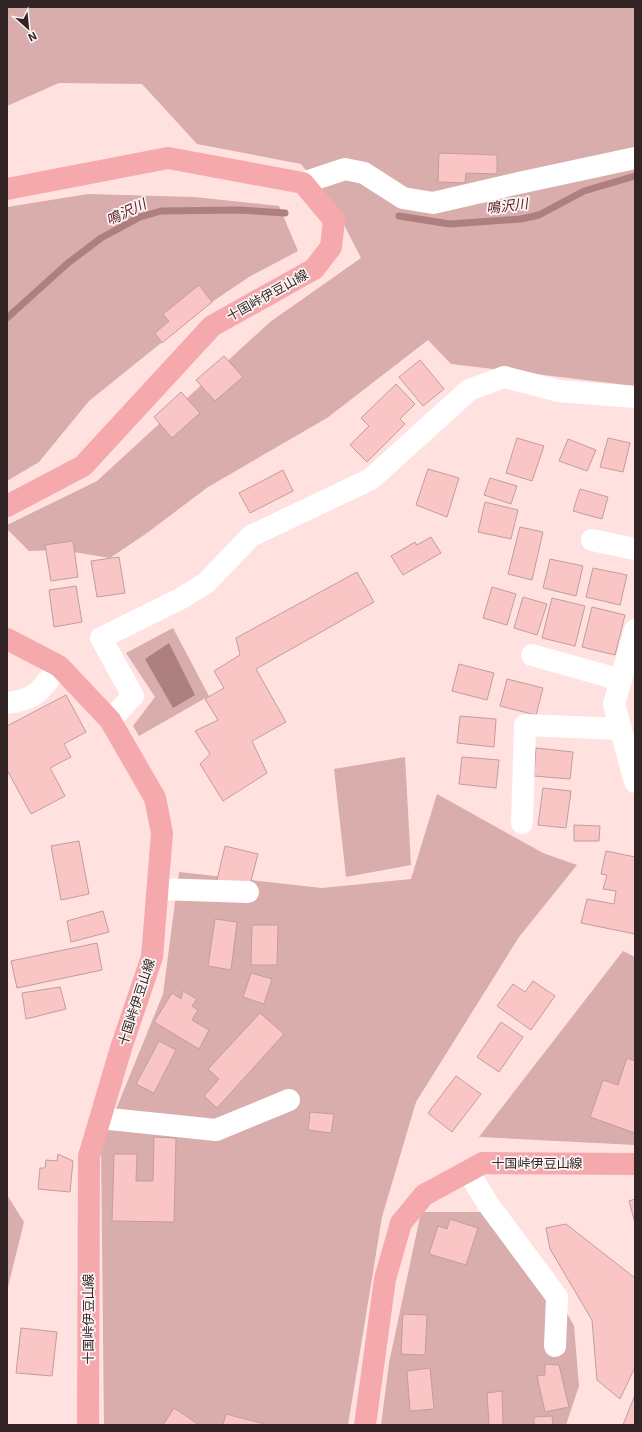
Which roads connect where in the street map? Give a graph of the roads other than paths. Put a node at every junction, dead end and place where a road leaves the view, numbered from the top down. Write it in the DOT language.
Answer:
graph roads {
  1 [pos="635,158"];
  2 [pos="303,183"];
  3 [pos="7,189"];
  4 [pos="635,397"];
  5 [pos="7,506"];
  6 [pos="592,540"];
  7 [pos="635,549"];
  8 [pos="635,630"];
  9 [pos="7,639"];
  10 [pos="532,655"];
  11 [pos="58,666"];
  12 [pos="621,680"];
  13 [pos="7,703"];
  14 [pos="110,720"];
  15 [pos="620,729"];
  16 [pos="634,776"];
  17 [pos="522,823"];
  18 [pos="158,889"];
  19 [pos="248,892"];
  20 [pos="289,1100"];
  21 [pos="100,1118"];
  22 [pos="635,1164"];
  23 [pos="468,1171"];
  24 [pos="555,1346"];
  25 [pos="88,1425"];
  26 [pos="365,1425"];
  1 -- 2 [label="street"];
  2 -- 3 [label="main road"];
  2 -- 5 [label="main road, 十国峠伊豆山線"];
  4 -- 14 [label="street"];
  6 -- 7 [label="street"];
  8 -- 12 [label="street"];
  9 -- 11 [label="main road, 十国峠伊豆山線"];
  10 -- 12 [label="street"];
  11 -- 13 [label="street"];
  11 -- 14 [label="main road, 十国峠伊豆山線"];
  12 -- 15 [label="street"];
  14 -- 18 [label="main road, 十国峠伊豆山線"];
  15 -- 16 [label="street"];
  15 -- 17 [label="street"];
  18 -- 19 [label="street"];
  18 -- 21 [label="main road, 十国峠伊豆山線"];
  20 -- 21 [label="street"];
  21 -- 25 [label="main road, 十国峠伊豆山線"];
  22 -- 23 [label="main road, 十国峠伊豆山線"];
  23 -- 24 [label="street"];
  23 -- 26 [label="main road, 十国峠伊豆山線"];
}
